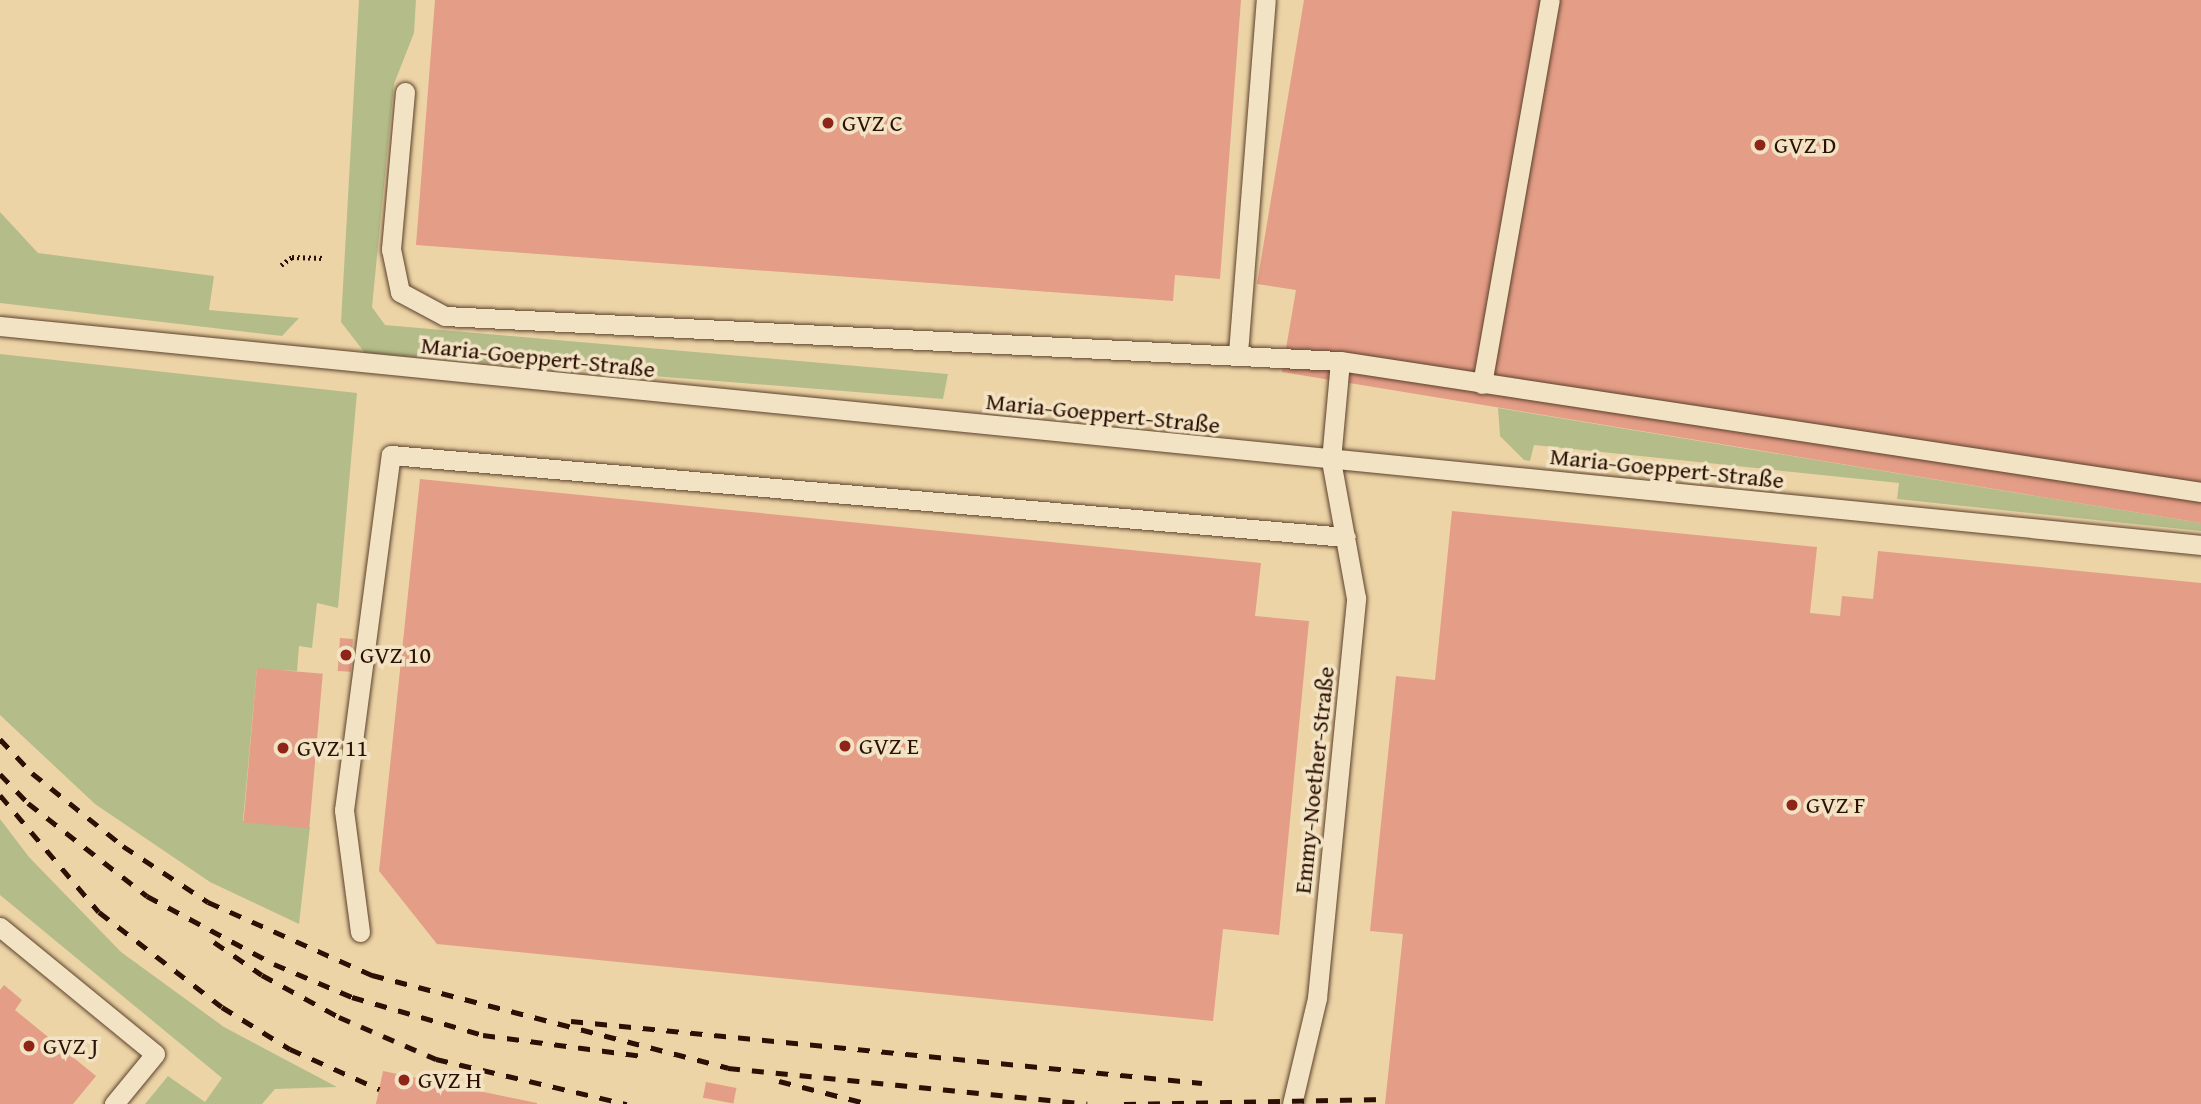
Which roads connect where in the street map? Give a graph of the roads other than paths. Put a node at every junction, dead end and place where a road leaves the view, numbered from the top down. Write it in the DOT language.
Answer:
graph roads {
  1 [pos="1266,0"];
  2 [pos="1550,0"];
  3 [pos="405,92"];
  4 [pos="1,326"];
  5 [pos="1238,353"];
  6 [pos="1340,361"];
  7 [pos="1482,384"];
  8 [pos="1331,460"];
  9 [pos="2201,492"];
  10 [pos="1345,537"];
  11 [pos="2201,545"];
  12 [pos="0,928"];
  13 [pos="359,932"];
  14 [pos="114,1104"];
  15 [pos="1292,1104"];
  1 -- 5 [label="lane"];
  2 -- 7 [label="lane"];
  3 -- 5 [label="lane"];
  4 -- 8 [label="lane, Maria-Goeppert-Straße"];
  5 -- 6 [label="lane"];
  6 -- 7 [label="lane"];
  6 -- 8 [label="lane, Emmy-Noether-Straße"];
  7 -- 9 [label="lane"];
  8 -- 10 [label="lane, Emmy-Noether-Straße"];
  8 -- 11 [label="lane, Maria-Goeppert-Straße"];
  10 -- 13 [label="lane"];
  10 -- 15 [label="lane, Emmy-Noether-Straße"];
  12 -- 14 [label="lane"];
}
